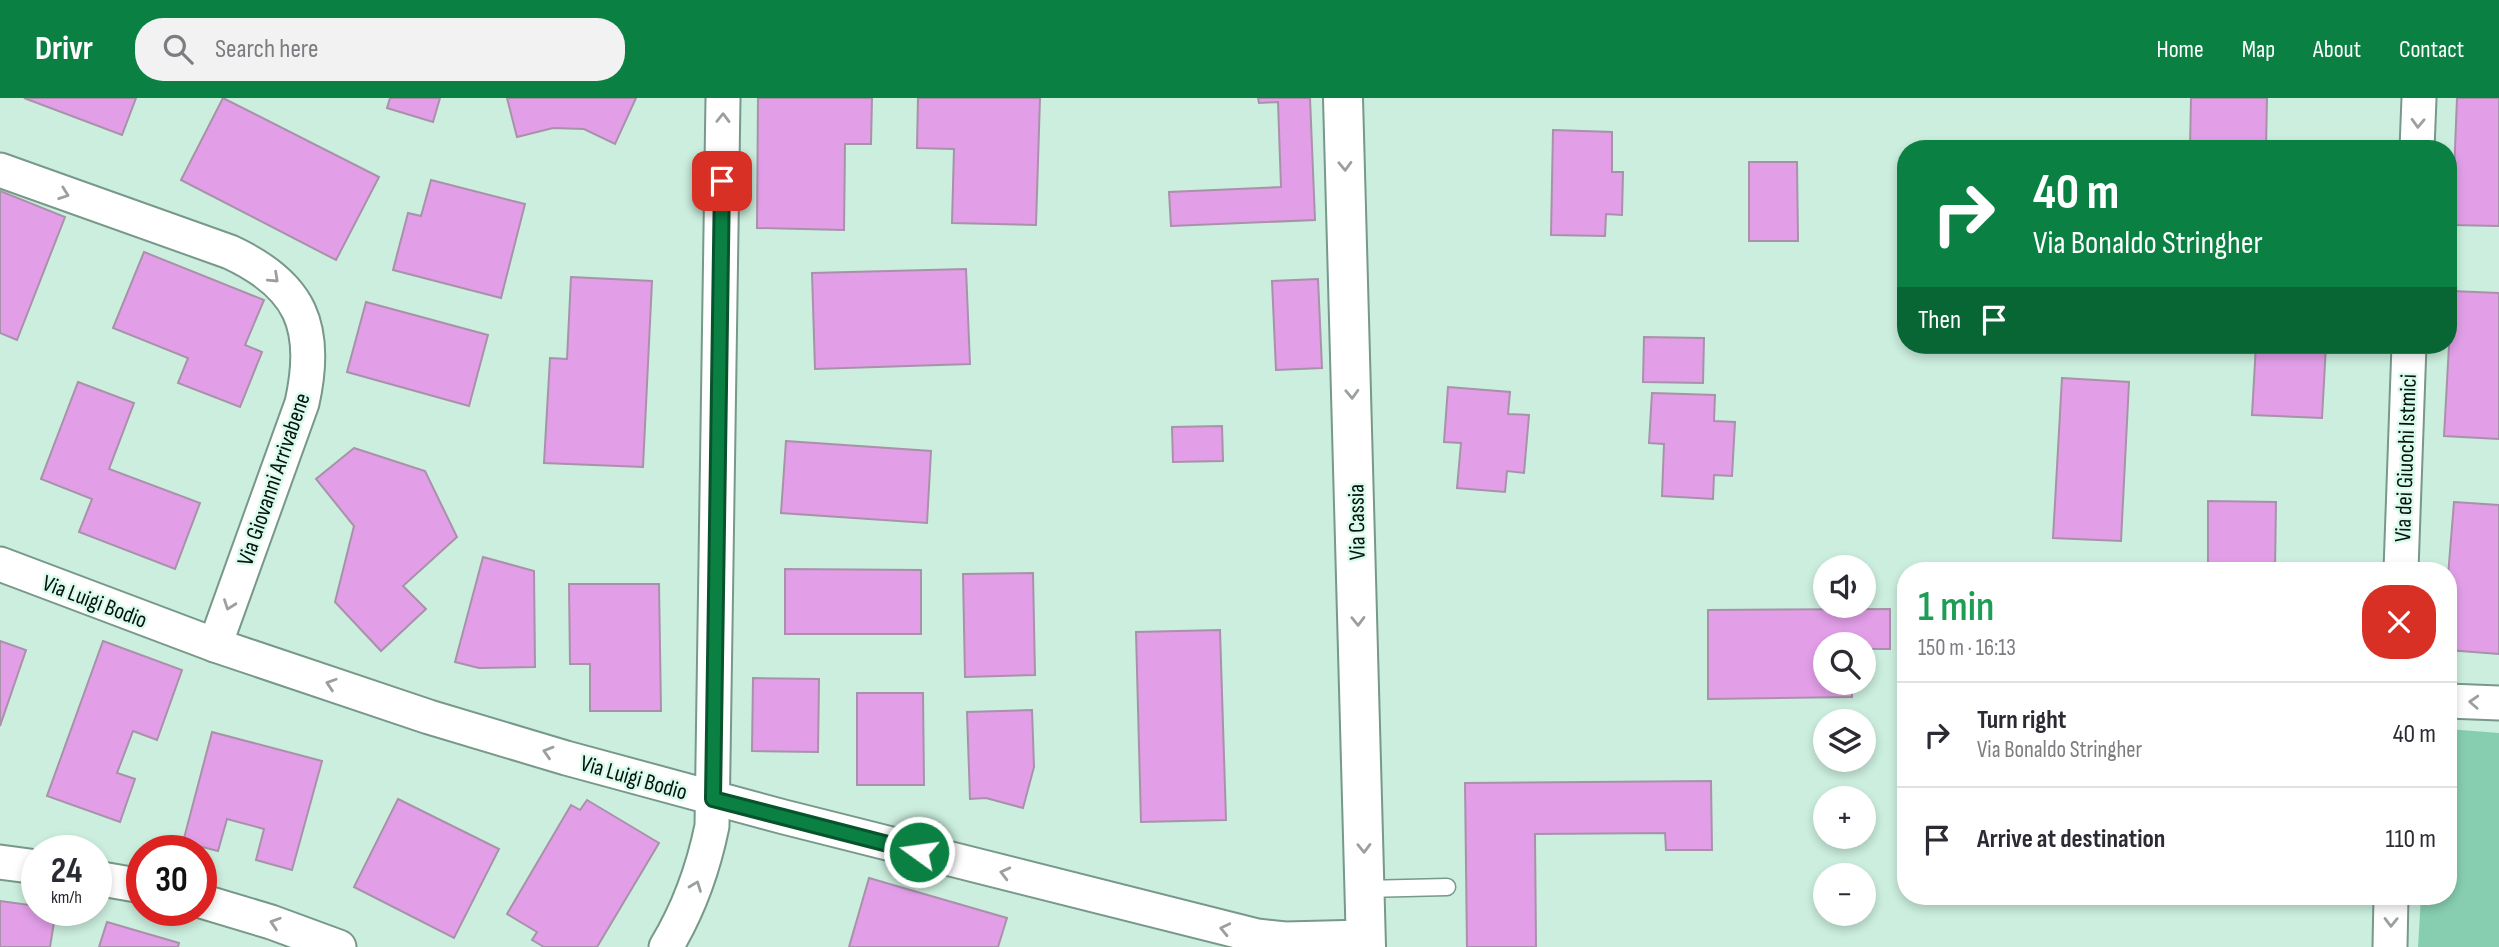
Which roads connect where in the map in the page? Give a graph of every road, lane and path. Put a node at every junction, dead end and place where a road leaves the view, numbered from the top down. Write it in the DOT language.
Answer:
graph roads {
  1 [pos="723,98"];
  2 [pos="1343,98"];
  3 [pos="2419,98"];
  4 [pos="2417,140"];
  5 [pos="0,170"];
  6 [pos="2409,354"];
  7 [pos="2401,562"];
  8 [pos="0,564"];
  9 [pos="215,645"];
  10 [pos="2457,701"];
  11 [pos="2499,703"];
  12 [pos="713,799"];
  13 [pos="0,862"];
  14 [pos="21,865"];
  15 [pos="1447,887"];
  16 [pos="1365,888"];
  17 [pos="2391,905"];
  18 [pos="217,906"];
  19 [pos="1366,942"];
  20 [pos="339,947"];
  21 [pos="666,947"];
  22 [pos="2390,947"];
  12 -- 1 [label="street, one-way"];
  2 -- 16 [label="street, Via Cassia, one-way"];
  3 -- 4 [label="street, one-way"];
  5 -- 9 [label="street, Via Giovanni Arrivabene, one-way"];
  6 -- 7 [label="street, Via dei Giuochi Istmici"];
  8 -- 9 [label="street, Via Luigi Bodio"];
  12 -- 9 [label="street, Via Luigi Bodio, one-way"];
  11 -- 10 [label="street, one-way"];
  19 -- 12 [label="street, Via Luigi Bodio, one-way"];
  21 -- 12 [label="street, one-way"];
  13 -- 14 [label="street"];
  15 -- 16 [label="lane"];
  16 -- 19 [label="street, Via Cassia"];
  17 -- 22 [label="street, one-way"];
  20 -- 18 [label="street, one-way"];
}
